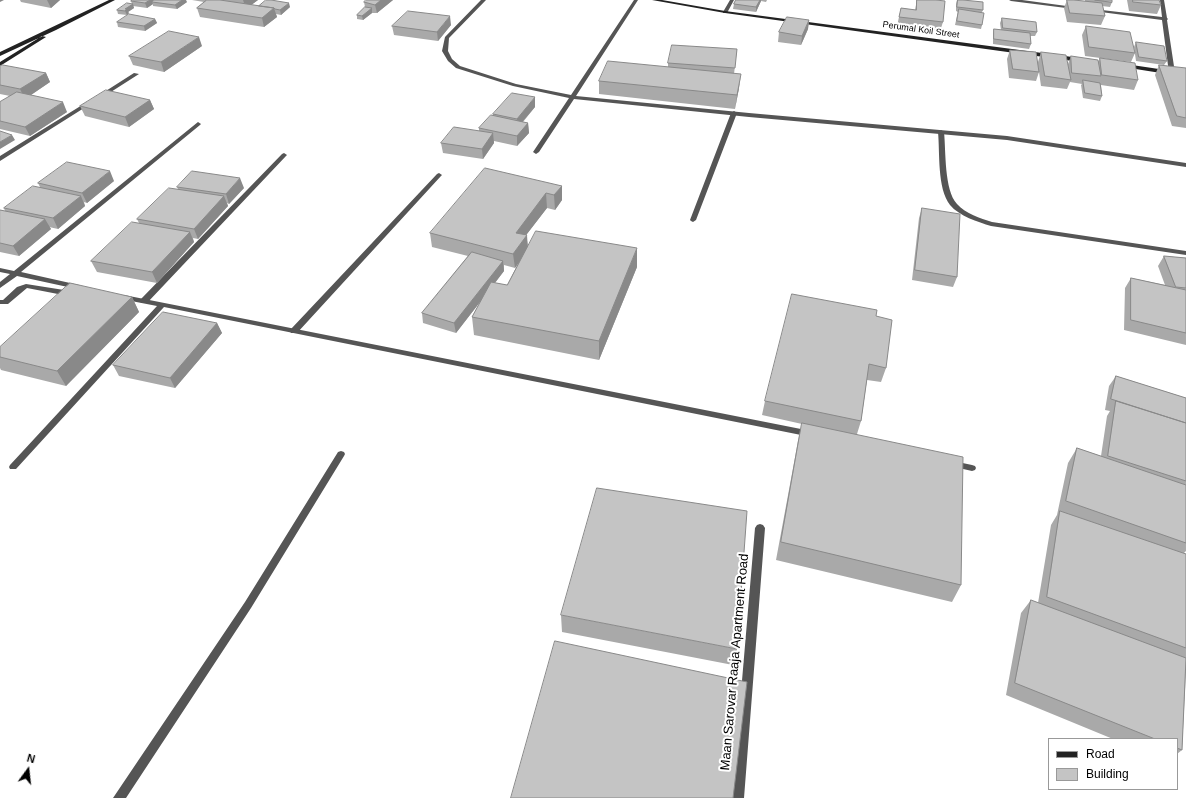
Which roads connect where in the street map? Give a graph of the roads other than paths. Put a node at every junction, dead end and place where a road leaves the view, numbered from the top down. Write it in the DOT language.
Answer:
graph roads {
  1 [pos="114,0"];
  2 [pos="484,0"];
  3 [pos="636,0"];
  4 [pos="654,0"];
  5 [pos="732,0"];
  6 [pos="1011,0"];
  7 [pos="1162,0"];
  8 [pos="1080,9"];
  9 [pos="1088,10"];
  10 [pos="725,12"];
  11 [pos="1166,20"];
  12 [pos="54,30"];
  13 [pos="0,54"];
  14 [pos="1086,61"];
  15 [pos="0,64"];
  16 [pos="1117,65"];
  17 [pos="1172,73"];
  18 [pos="136,74"];
  19 [pos="1186,75"];
  20 [pos="572,97"];
  21 [pos="734,113"];
  22 [pos="198,124"];
  23 [pos="942,132"];
  24 [pos="536,152"];
  25 [pos="284,155"];
  26 [pos="0,159"];
  27 [pos="1186,165"];
  28 [pos="439,175"];
  29 [pos="693,220"];
  30 [pos="1186,252"];
  31 [pos="0,270"];
  32 [pos="14,274"];
  33 [pos="0,286"];
  34 [pos="82,288"];
  35 [pos="113,295"];
  36 [pos="144,301"];
  37 [pos="2,303"];
  38 [pos="162,305"];
  39 [pos="52,307"];
  40 [pos="294,331"];
  41 [pos="818,435"];
  42 [pos="342,454"];
  43 [pos="941,461"];
  44 [pos="12,467"];
  45 [pos="972,468"];
  46 [pos="760,528"];
  47 [pos="119,798"];
  48 [pos="738,798"];
  1 -- 12 [label="street"];
  2 -- 20 [label="street"];
  3 -- 20 [label="street"];
  4 -- 10 [label="street, Perumal Koil Street"];
  5 -- 10 [label="street"];
  6 -- 8 [label="street"];
  7 -- 11 [label="street"];
  9 -- 11 [label="street"];
  10 -- 14 [label="street, Perumal Koil Street"];
  11 -- 17 [label="street"];
  12 -- 13 [label="street"];
  12 -- 15 [label="street"];
  16 -- 17 [label="street"];
  17 -- 19 [label="street"];
  18 -- 26 [label="street"];
  20 -- 21 [label="street"];
  20 -- 24 [label="street"];
  21 -- 23 [label="street"];
  21 -- 29 [label="street"];
  22 -- 32 [label="street"];
  23 -- 27 [label="street"];
  23 -- 30 [label="street"];
  25 -- 36 [label="street"];
  28 -- 40 [label="street"];
  31 -- 32 [label="street"];
  32 -- 33 [label="street"];
  32 -- 34 [label="street"];
  35 -- 36 [label="street"];
  36 -- 38 [label="street"];
  37 -- 39 [label="street"];
  38 -- 40 [label="street"];
  38 -- 44 [label="street"];
  40 -- 41 [label="street"];
  42 -- 47 [label="street"];
  43 -- 45 [label="street"];
  46 -- 48 [label="street, Maan Sarovar Raaja Apartment Road"];
}
